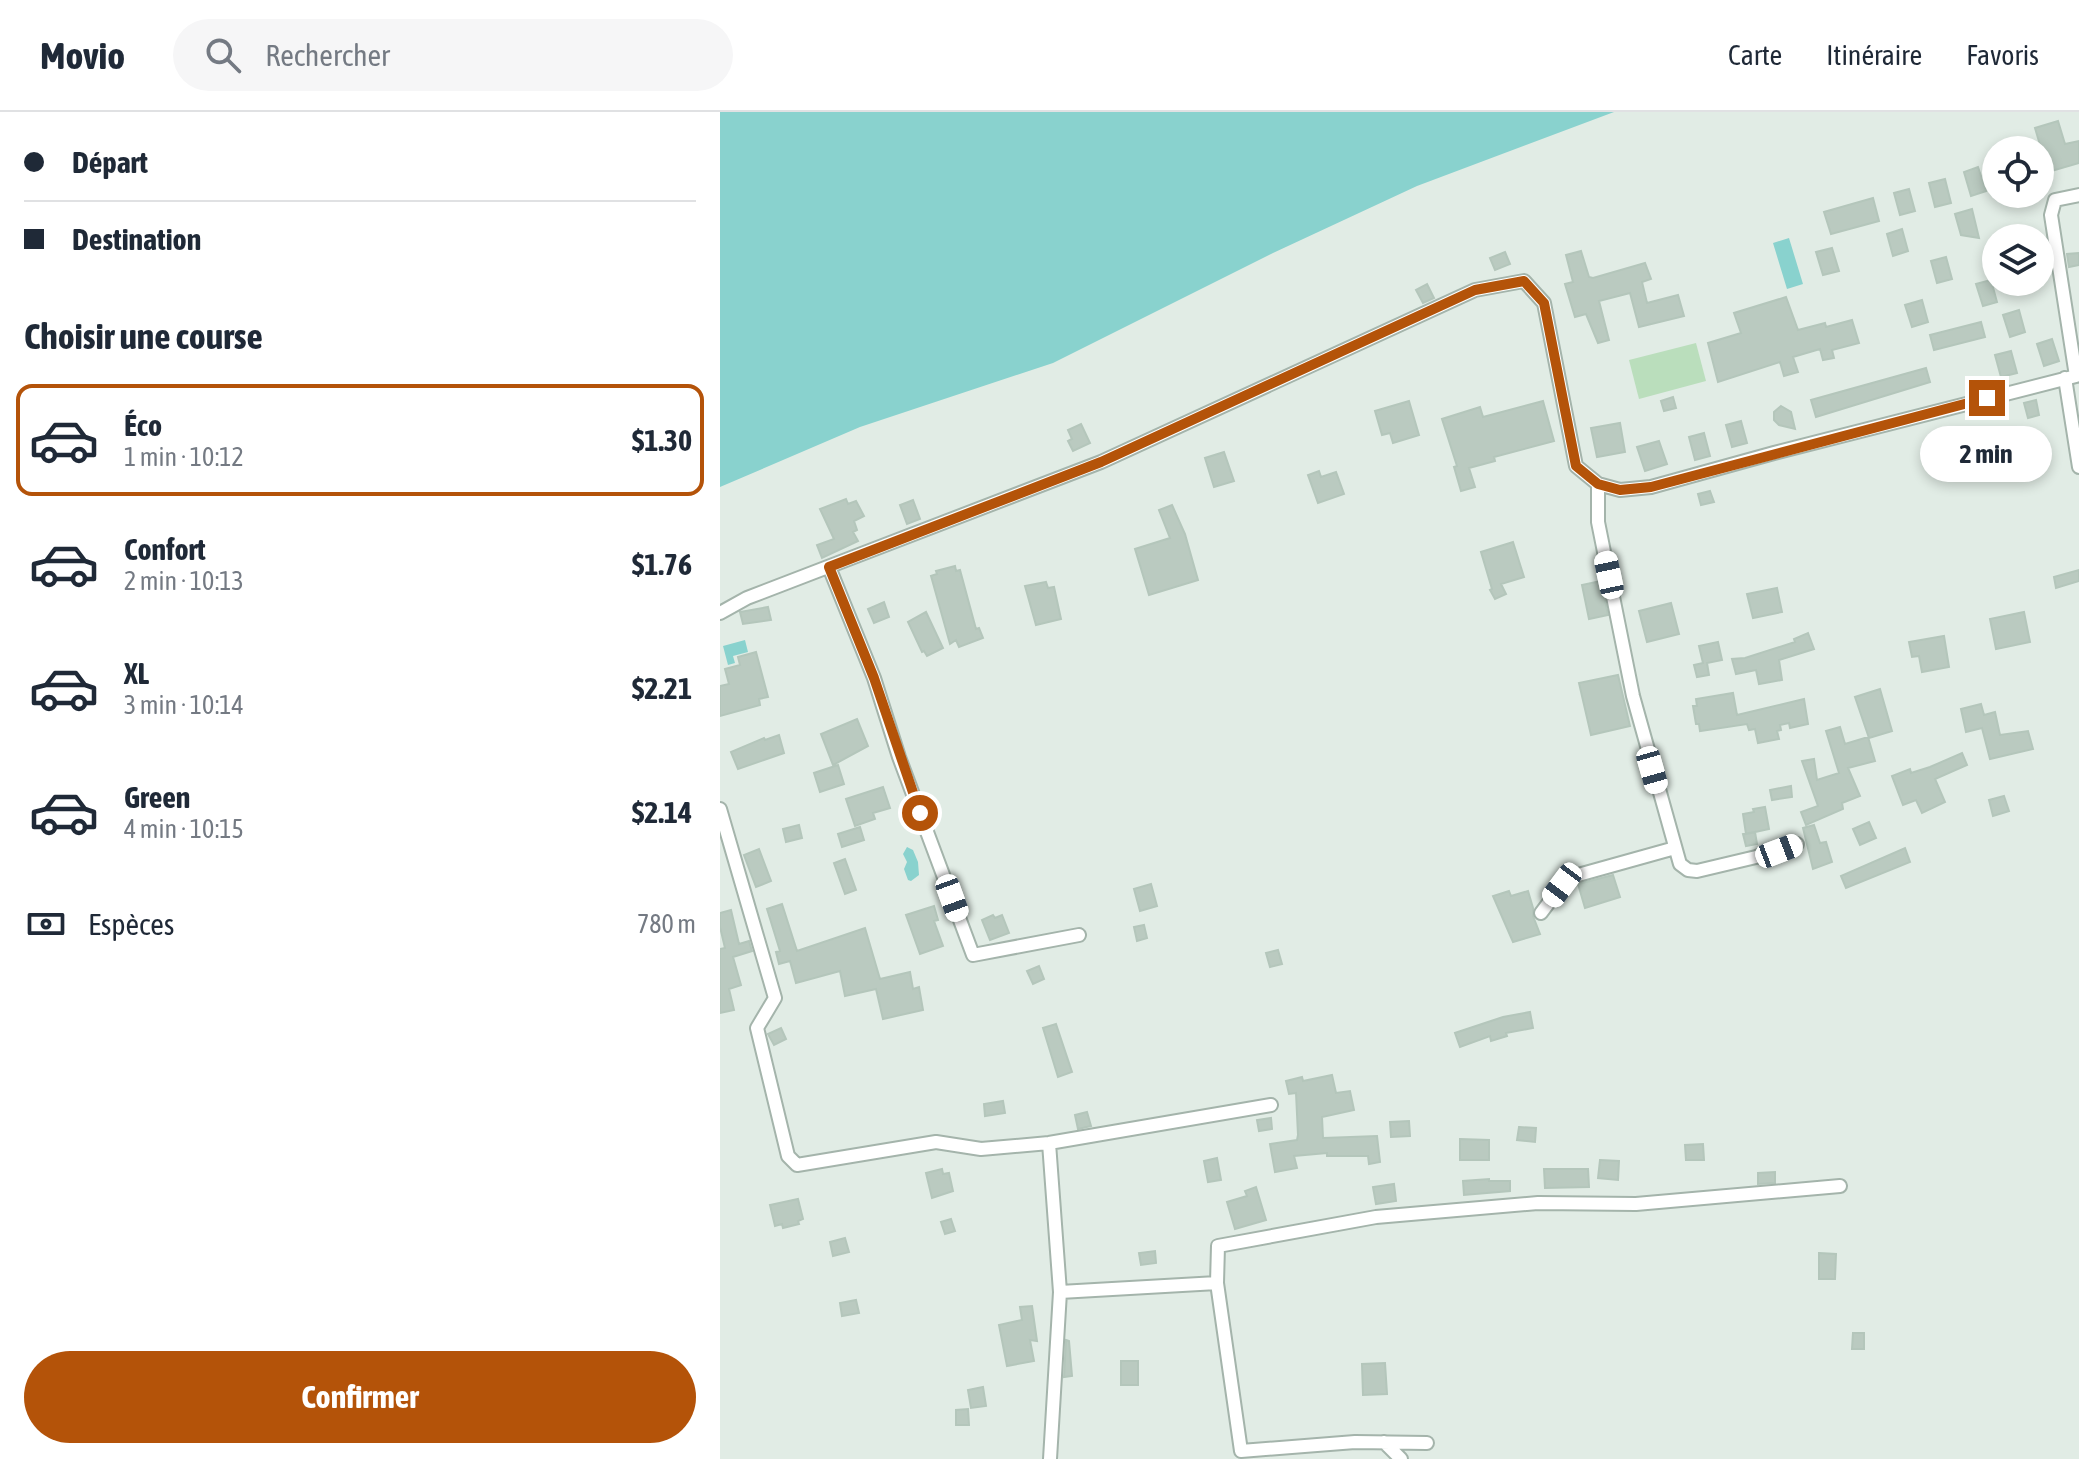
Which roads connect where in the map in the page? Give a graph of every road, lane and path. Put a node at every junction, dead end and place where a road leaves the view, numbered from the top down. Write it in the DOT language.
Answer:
graph roads {
  1 [pos="2079,195"];
  2 [pos="2073,377"];
  3 [pos="2079,467"];
  4 [pos="1598,484"];
  5 [pos="829,567"];
  6 [pos="720,613"];
  7 [pos="720,809"];
  8 [pos="1797,844"];
  9 [pos="1675,848"];
  10 [pos="1541,913"];
  11 [pos="1079,935"];
  12 [pos="1271,1105"];
  13 [pos="1049,1143"];
  14 [pos="1840,1186"];
  15 [pos="1217,1283"];
  16 [pos="1060,1292"];
  17 [pos="1384,1442"];
  18 [pos="1427,1443"];
  19 [pos="1050,1459"];
  20 [pos="1401,1459"];
  1 -- 2 [label="street"];
  2 -- 3 [label="street"];
  2 -- 4 [label="street"];
  4 -- 5 [label="street"];
  4 -- 9 [label="street"];
  5 -- 6 [label="street"];
  5 -- 11 [label="street"];
  7 -- 13 [label="street"];
  8 -- 9 [label="street"];
  9 -- 10 [label="street"];
  12 -- 13 [label="street"];
  13 -- 16 [label="street"];
  14 -- 15 [label="street"];
  15 -- 16 [label="street"];
  15 -- 17 [label="street"];
  16 -- 19 [label="street"];
  17 -- 18 [label="street"];
  17 -- 20 [label="street"];
}
